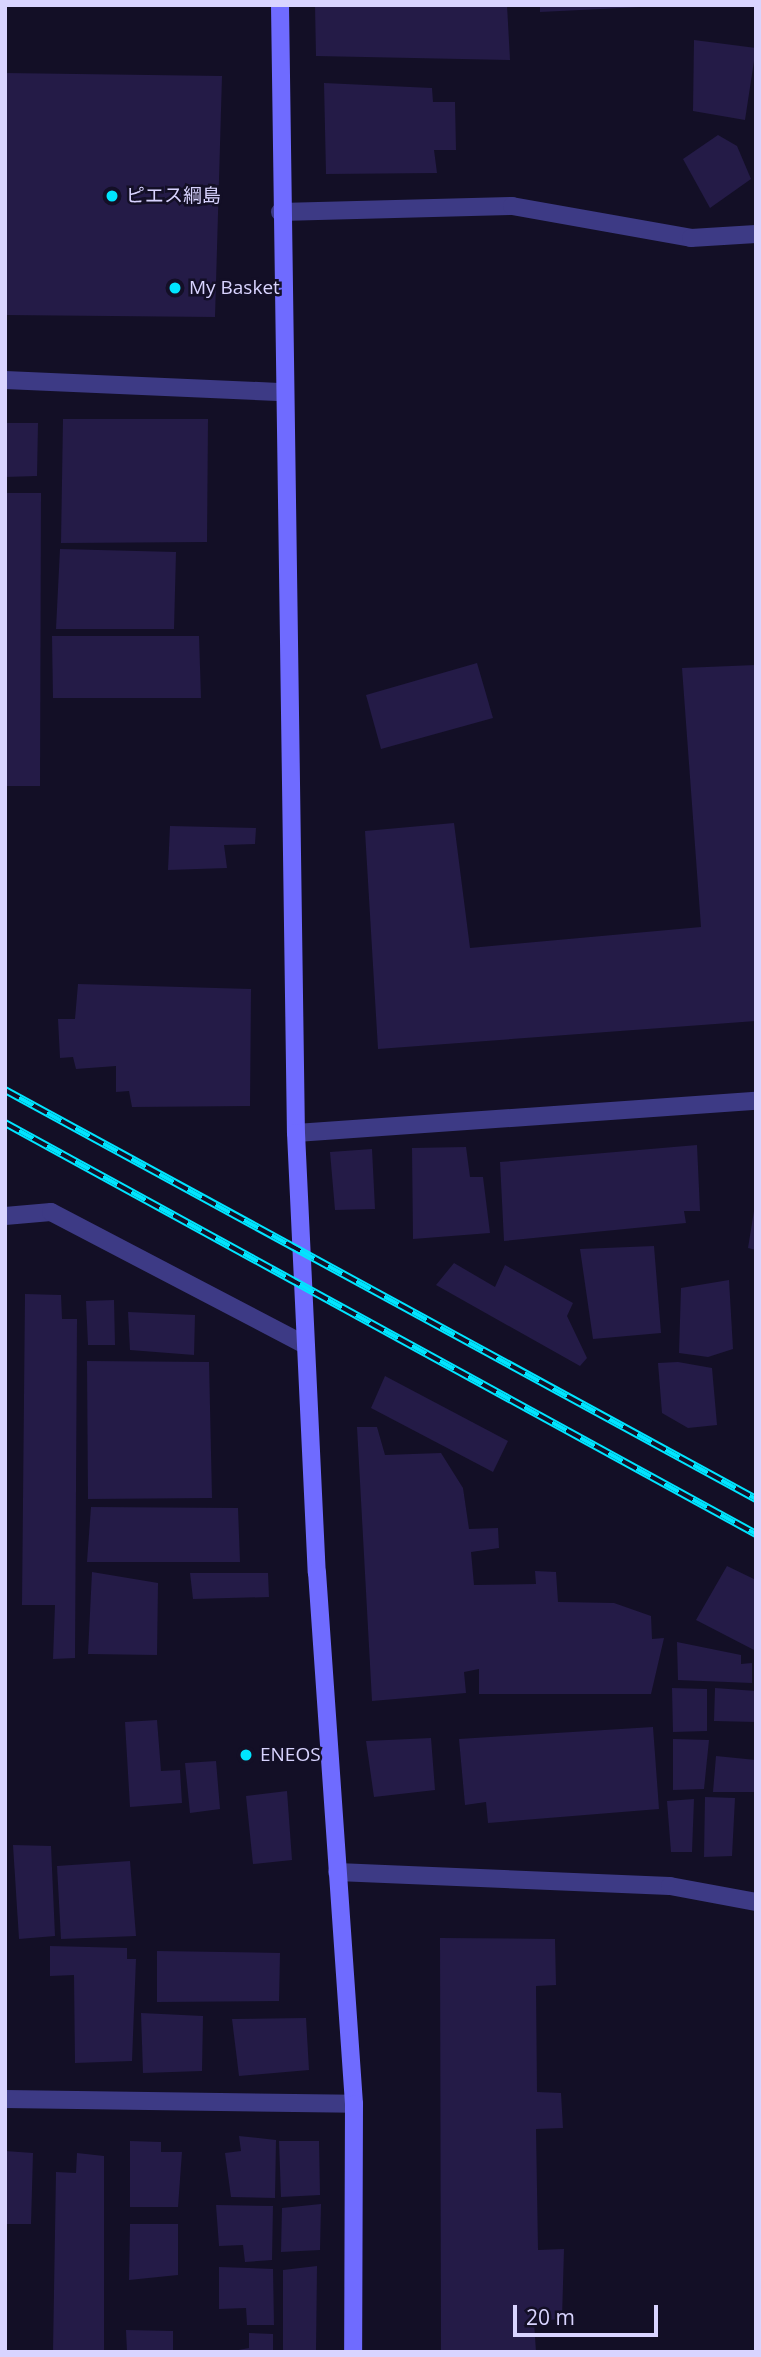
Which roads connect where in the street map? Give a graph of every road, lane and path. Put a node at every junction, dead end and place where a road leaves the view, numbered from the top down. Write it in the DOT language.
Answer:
graph roads {
  1 [pos="279,5"];
  2 [pos="280,212"];
  3 [pos="756,234"];
  4 [pos="5,380"];
  5 [pos="284,392"];
  6 [pos="756,1101"];
  7 [pos="296,1133"];
  8 [pos="5,1216"];
  9 [pos="305,1345"];
  10 [pos="337,1872"];
  11 [pos="756,1902"];
  12 [pos="5,2099"];
  13 [pos="354,2104"];
  14 [pos="353,2352"];
  1 -- 2 [label="street"];
  2 -- 3 [label="street"];
  2 -- 5 [label="street"];
  4 -- 5 [label="street"];
  5 -- 7 [label="street"];
  6 -- 7 [label="street"];
  7 -- 9 [label="street"];
  8 -- 9 [label="street"];
  9 -- 10 [label="street"];
  10 -- 11 [label="street"];
  10 -- 13 [label="street"];
  12 -- 13 [label="street"];
  13 -- 14 [label="street"];
}
